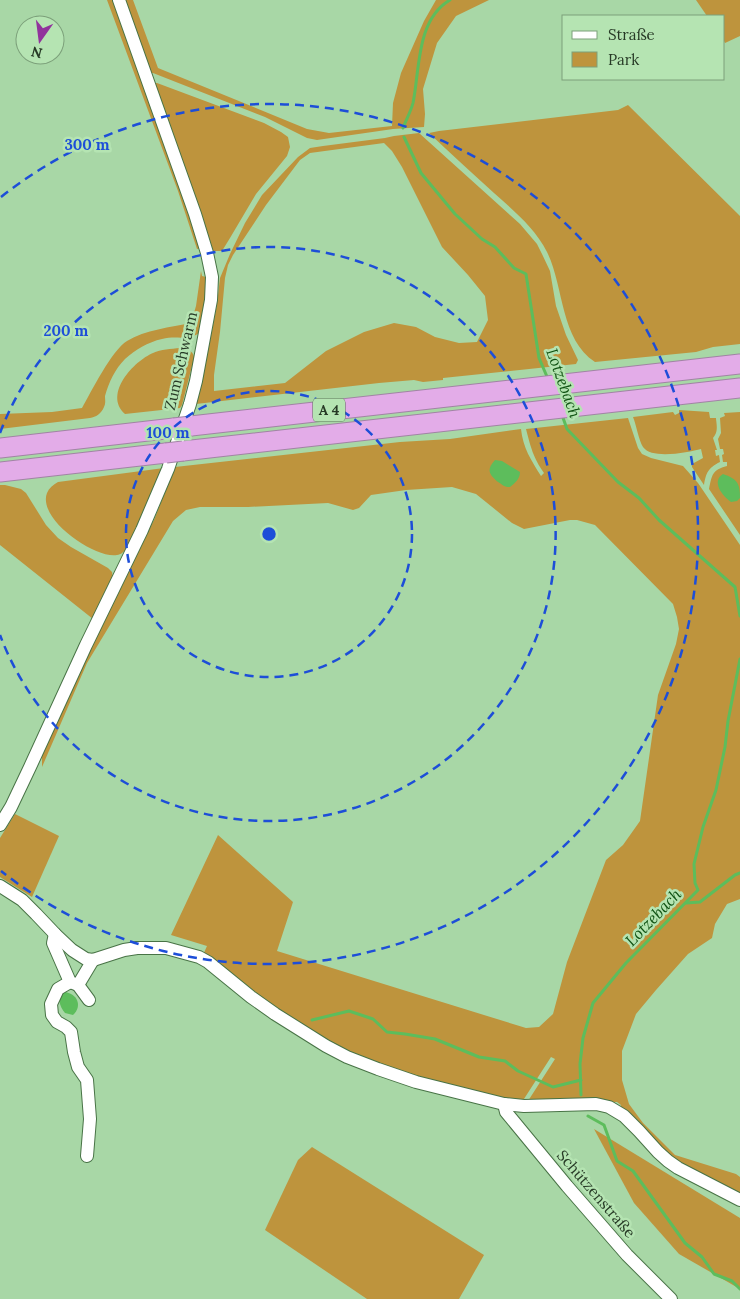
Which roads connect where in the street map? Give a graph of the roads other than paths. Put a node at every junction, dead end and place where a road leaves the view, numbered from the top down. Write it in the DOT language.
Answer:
graph roads {
  1 [pos="119,0"];
  2 [pos="740,364"];
  3 [pos="740,388"];
  4 [pos="0,448"];
  5 [pos="0,472"];
  6 [pos="0,825"];
  7 [pos="0,886"];
  8 [pos="55,934"];
  9 [pos="93,960"];
  10 [pos="74,983"];
  11 [pos="89,1000"];
  12 [pos="504,1104"];
  13 [pos="87,1156"];
  14 [pos="740,1200"];
  15 [pos="671,1299"];
  1 -- 6 [label="street, Zum Schwarm"];
  2 -- 4 [label="highway, A 4"];
  3 -- 5 [label="highway, A 4"];
  7 -- 8 [label="street"];
  8 -- 9 [label="street"];
  8 -- 10 [label="street"];
  9 -- 10 [label="street"];
  9 -- 12 [label="street"];
  10 -- 11 [label="street"];
  10 -- 13 [label="street"];
  12 -- 14 [label="street"];
  12 -- 15 [label="street, Schützenstraße"];
}
